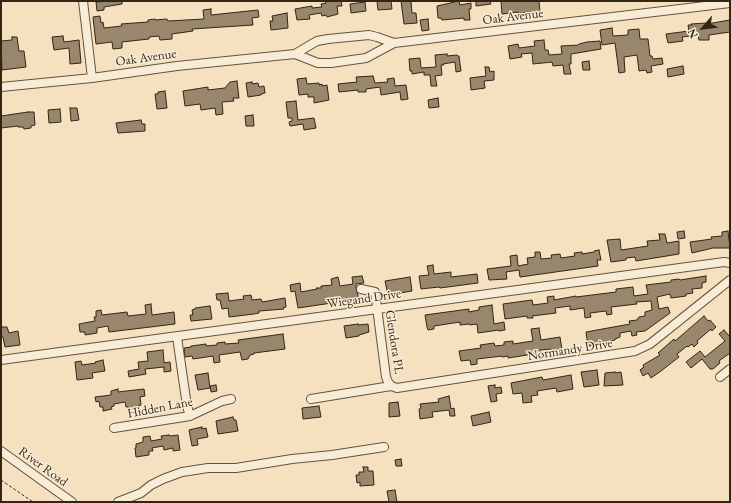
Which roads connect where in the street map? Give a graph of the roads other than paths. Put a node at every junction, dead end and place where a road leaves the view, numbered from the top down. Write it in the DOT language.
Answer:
graph roads {
  1 [pos="83,1"];
  2 [pos="730,3"];
  3 [pos="394,43"];
  4 [pos="294,54"];
  5 [pos="92,78"];
  6 [pos="1,87"];
  7 [pos="730,263"];
  8 [pos="730,280"];
  9 [pos="361,289"];
  10 [pos="376,310"];
  11 [pos="177,337"];
  12 [pos="1,360"];
  13 [pos="730,369"];
  14 [pos="720,376"];
  15 [pos="391,386"];
  16 [pos="231,399"];
  17 [pos="311,399"];
  18 [pos="190,416"];
  19 [pos="114,428"];
  20 [pos="384,447"];
  21 [pos="1,451"];
  22 [pos="72,502"];
  23 [pos="118,502"];
  1 -- 5 [label="street"];
  2 -- 3 [label="street, Oak Avenue"];
  3 -- 4 [label="street, Oak Avenue"];
  3 -- 4 [label="street, Oak Avenue"];
  4 -- 5 [label="street, Oak Avenue"];
  5 -- 6 [label="street, Oak Avenue"];
  7 -- 10 [label="street, Wiegand Drive"];
  8 -- 15 [label="street, Normandy Drive"];
  9 -- 10 [label="street, Glendora PL"];
  10 -- 11 [label="street, Wiegand Drive"];
  10 -- 15 [label="street, Glendora PL"];
  11 -- 12 [label="street, Wiegand Drive"];
  11 -- 18 [label="street"];
  13 -- 14 [label="street"];
  15 -- 17 [label="street, Normandy Drive"];
  16 -- 18 [label="street, Hidden Lane"];
  18 -- 19 [label="street, Hidden Lane"];
  20 -- 23 [label="street"];
  21 -- 22 [label="street, River Road"];
}
